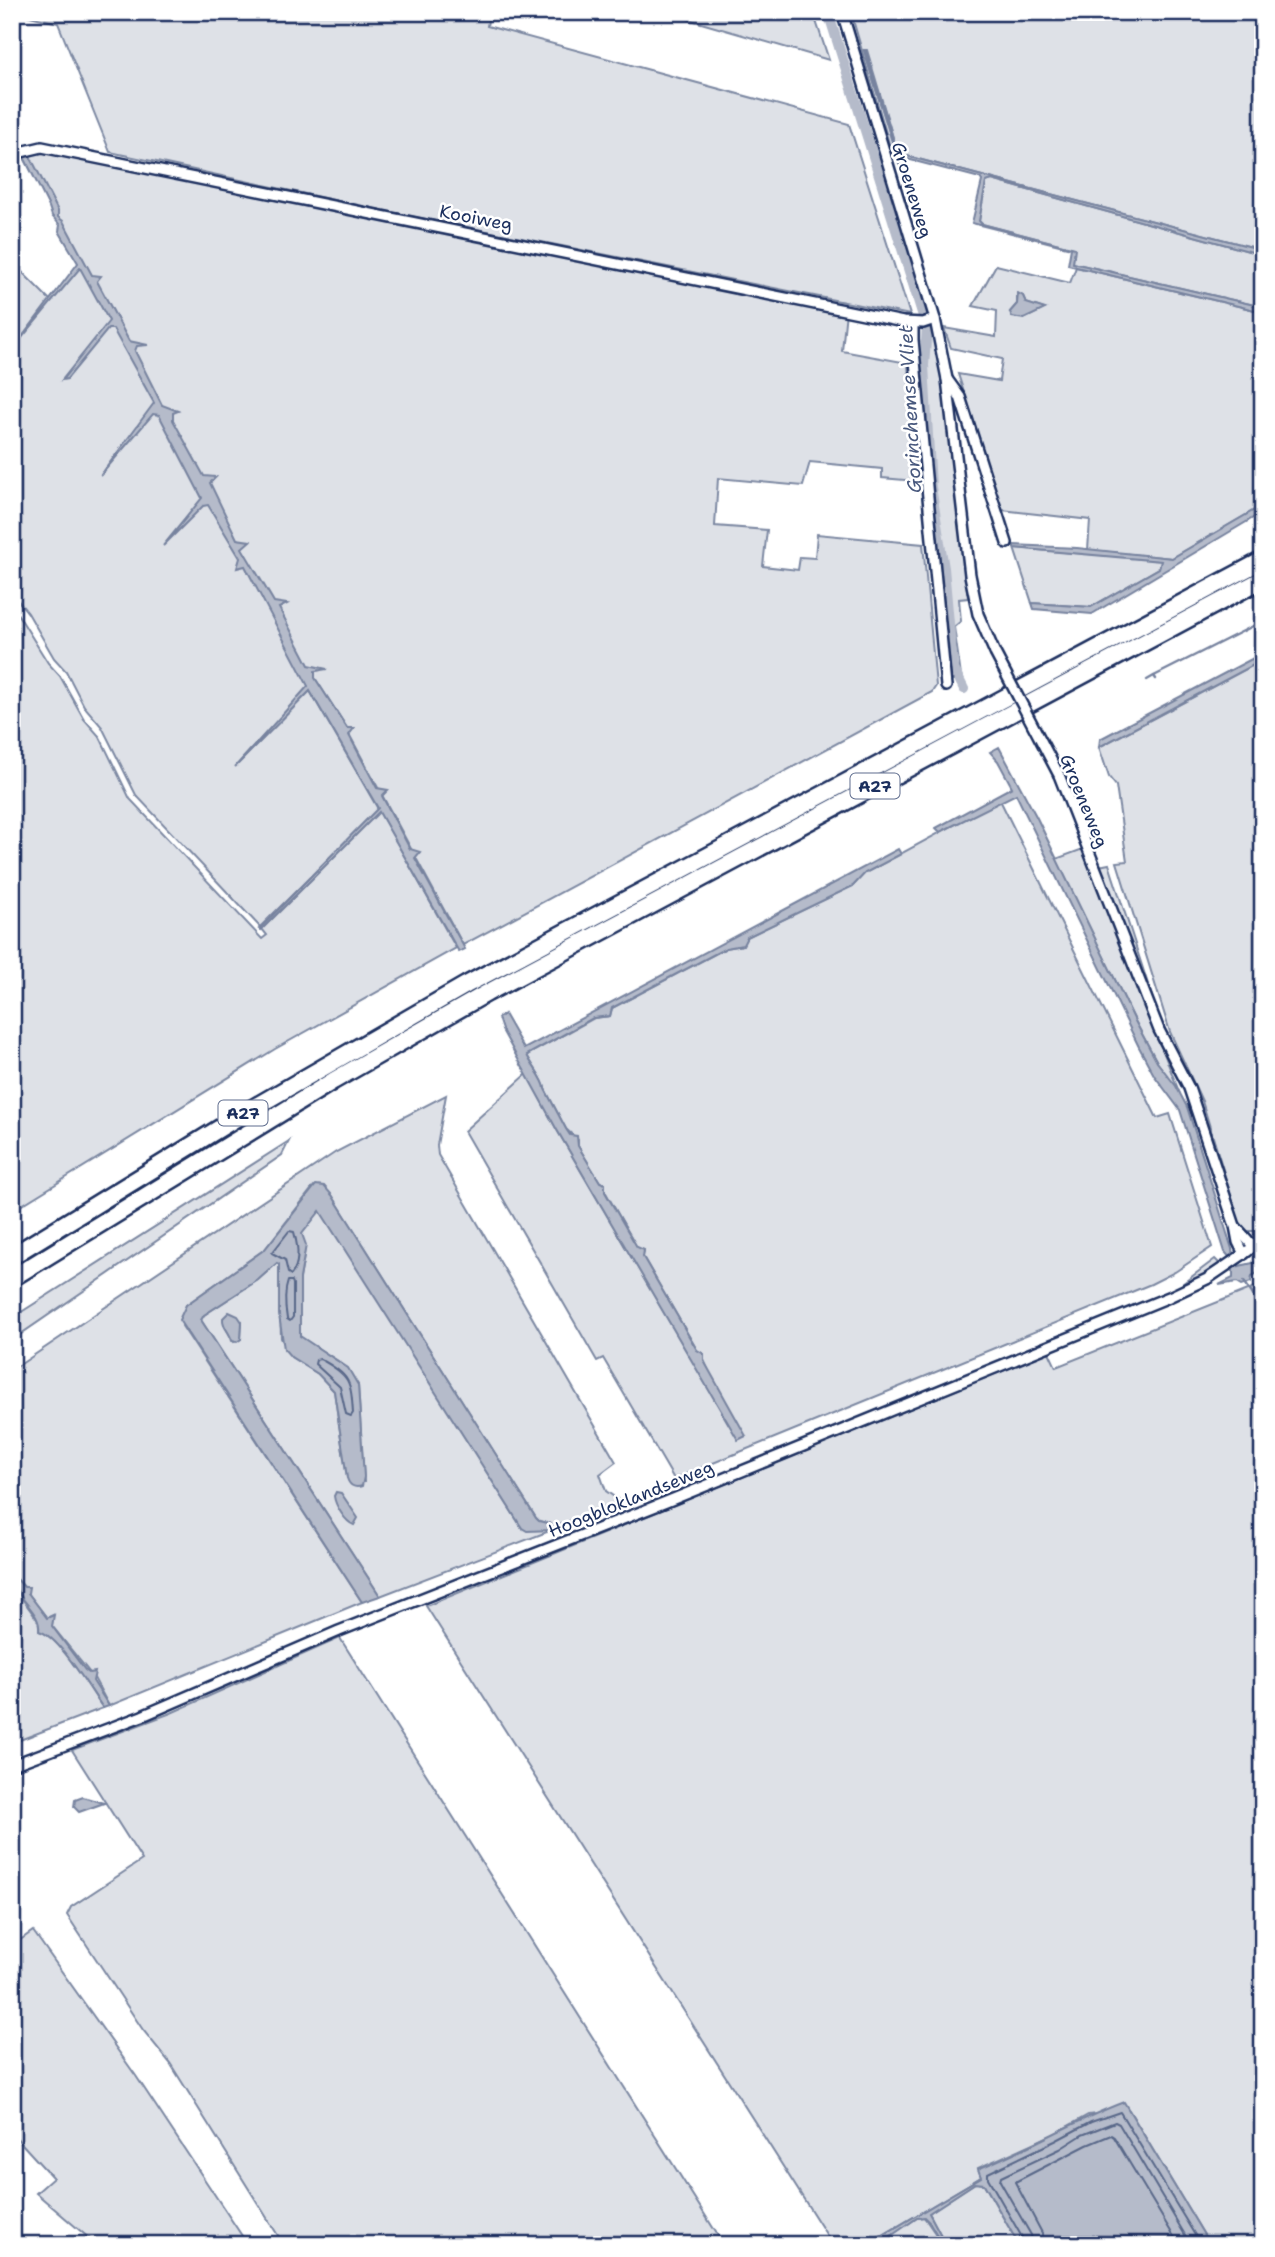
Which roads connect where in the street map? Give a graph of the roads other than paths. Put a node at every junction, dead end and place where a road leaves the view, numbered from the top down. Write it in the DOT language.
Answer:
graph roads {
  1 [pos="842,12"];
  2 [pos="12,158"];
  3 [pos="925,322"];
  4 [pos="947,379"];
  5 [pos="1007,543"];
  6 [pos="1263,560"];
  7 [pos="1263,579"];
  8 [pos="946,686"];
  9 [pos="1235,1226"];
  10 [pos="1263,1237"];
  11 [pos="1258,1246"];
  12 [pos="12,1256"];
  13 [pos="1242,1256"];
  14 [pos="12,1278"];
  15 [pos="12,1765"];
  1 -- 3 [label="street, Groeneweg"];
  2 -- 3 [label="street, Kooiweg"];
  3 -- 4 [label="street, Groeneweg"];
  3 -- 8 [label="street, Groeneweg"];
  4 -- 5 [label="street, Groeneweg"];
  4 -- 9 [label="street, Groeneweg, bridge"];
  6 -- 12 [label="highway, A27"];
  7 -- 14 [label="highway, A27"];
  9 -- 11 [label="street, Groeneweg"];
  9 -- 13 [label="street, Groeneweg"];
  10 -- 11 [label="street, Hoogbloklandseweg"];
  11 -- 13 [label="street, Hoogbloklandseweg"];
  13 -- 15 [label="street, Hoogbloklandseweg"];
}
